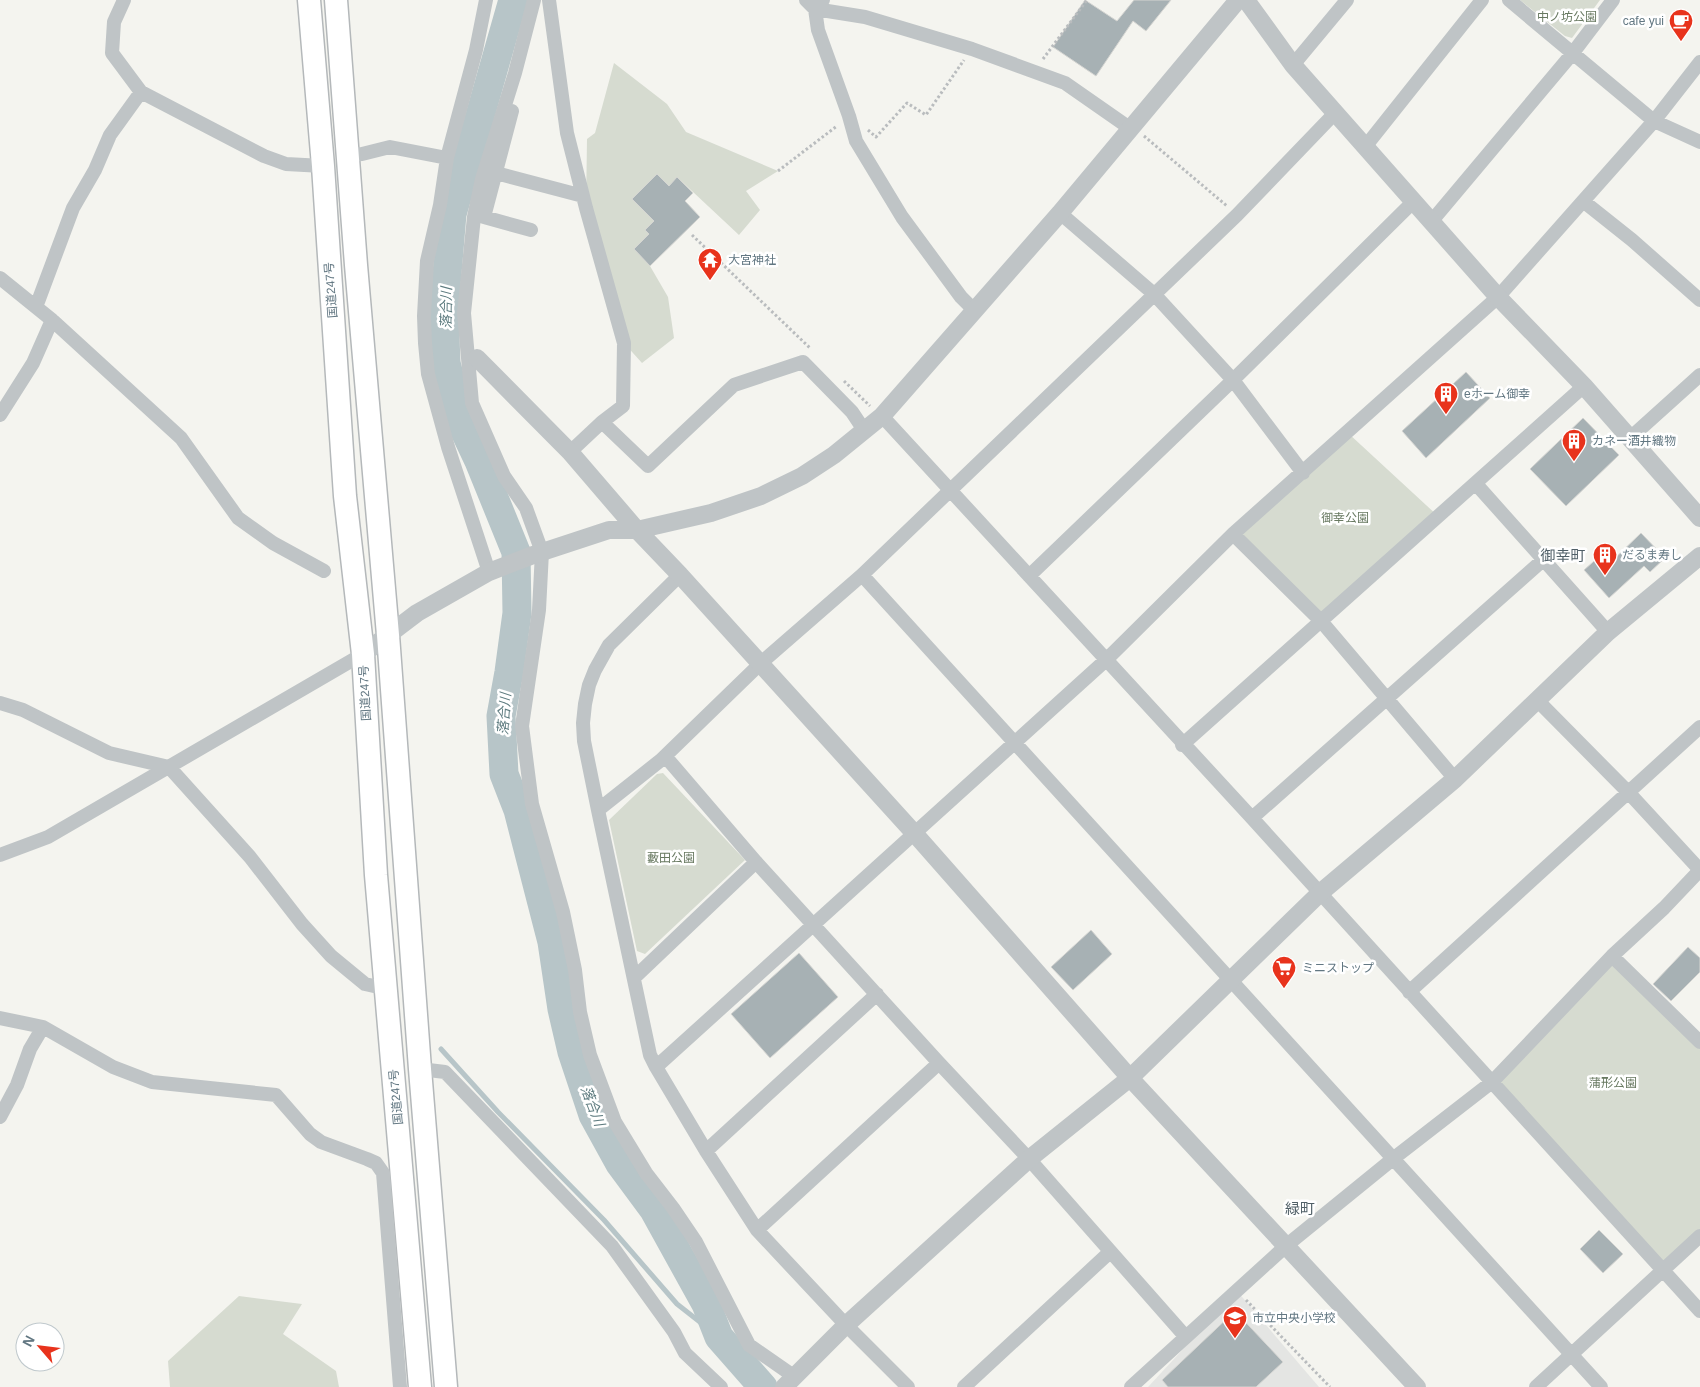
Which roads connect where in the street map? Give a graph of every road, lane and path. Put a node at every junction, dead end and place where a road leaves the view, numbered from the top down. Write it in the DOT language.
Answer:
graph roads {
  1 [pos="124,0"];
  2 [pos="310,0"];
  3 [pos="336,0"];
  4 [pos="486,0"];
  5 [pos="534,0"];
  6 [pos="549,0"];
  7 [pos="1087,0"];
  8 [pos="1238,0"];
  9 [pos="1246,0"];
  10 [pos="1347,0"];
  11 [pos="1482,0"];
  12 [pos="1508,0"];
  13 [pos="1614,0"];
  14 [pos="815,3"];
  15 [pos="972,50"];
  16 [pos="1572,54"];
  17 [pos="518,59"];
  18 [pos="1700,62"];
  19 [pos="1293,66"];
  20 [pos="1034,72"];
  21 [pos="141,92"];
  22 [pos="1335,113"];
  23 [pos="849,116"];
  24 [pos="1654,121"];
  25 [pos="1132,127"];
  26 [pos="856,141"];
  27 [pos="1700,142"];
  28 [pos="1366,147"];
  29 [pos="348,155"];
  30 [pos="447,158"];
  31 [pos="323,166"];
  32 [pos="778,171"];
  33 [pos="496,173"];
  34 [pos="583,196"];
  35 [pos="1583,201"];
  36 [pos="1413,202"];
  37 [pos="1060,213"];
  38 [pos="1238,215"];
  39 [pos="1431,222"];
  40 [pos="531,230"];
  41 [pos="692,235"];
  42 [pos="0,278"];
  43 [pos="1154,294"];
  44 [pos="1498,297"];
  45 [pos="1700,300"];
  46 [pos="36,307"];
  47 [pos="974,311"];
  48 [pos="52,320"];
  49 [pos="812,349"];
  50 [pos="477,358"];
  51 [pos="1700,375"];
  52 [pos="840,376"];
  53 [pos="1233,380"];
  54 [pos="1584,386"];
  55 [pos="0,415"];
  56 [pos="882,416"];
  57 [pos="602,422"];
  58 [pos="864,430"];
  59 [pos="1630,438"];
  60 [pos="570,452"];
  61 [pos="1303,473"];
  62 [pos="1476,484"];
  63 [pos="951,491"];
  64 [pos="1700,518"];
  65 [pos="637,530"];
  66 [pos="1233,534"];
  67 [pos="538,553"];
  68 [pos="1700,556"];
  69 [pos="1543,560"];
  70 [pos="324,571"];
  71 [pos="489,572"];
  72 [pos="680,575"];
  73 [pos="862,575"];
  74 [pos="1029,576"];
  75 [pos="1321,621"];
  76 [pos="1608,632"];
  77 [pos="388,635"];
  78 [pos="363,654"];
  79 [pos="1106,660"];
  80 [pos="760,663"];
  81 [pos="1387,697"];
  82 [pos="1537,700"];
  83 [pos="0,703"];
  84 [pos="1700,727"];
  85 [pos="1015,744"];
  86 [pos="1182,744"];
  87 [pos="665,756"];
  88 [pos="169,767"];
  89 [pos="1455,778"];
  90 [pos="1629,793"];
  91 [pos="598,810"];
  92 [pos="1252,818"];
  93 [pos="915,834"];
  94 [pos="0,855"];
  95 [pos="756,862"];
  96 [pos="1700,870"];
  97 [pos="1320,894"];
  98 [pos="814,925"];
  99 [pos="1612,956"];
  100 [pos="635,977"];
  101 [pos="1231,980"];
  102 [pos="386,989"];
  103 [pos="1409,992"];
  104 [pos="877,994"];
  105 [pos="0,1018"];
  106 [pos="43,1027"];
  107 [pos="1700,1042"];
  108 [pos="939,1063"];
  109 [pos="656,1067"];
  110 [pos="420,1069"];
  111 [pos="1130,1078"];
  112 [pos="1492,1082"];
  113 [pos="0,1117"];
  114 [pos="706,1151"];
  115 [pos="1394,1158"];
  116 [pos="1029,1159"];
  117 [pos="756,1230"];
  118 [pos="1700,1236"];
  119 [pos="1287,1245"];
  120 [pos="1110,1252"];
  121 [pos="1663,1270"];
  122 [pos="1237,1290"];
  123 [pos="1700,1310"];
  124 [pos="846,1325"];
  125 [pos="1186,1336"];
  126 [pos="1572,1355"];
  127 [pos="789,1382"];
  128 [pos="400,1387"];
  129 [pos="420,1387"];
  130 [pos="446,1387"];
  131 [pos="722,1387"];
  132 [pos="908,1387"];
  133 [pos="964,1387"];
  134 [pos="1130,1387"];
  135 [pos="1330,1387"];
  136 [pos="1417,1387"];
  137 [pos="1536,1387"];
  138 [pos="1601,1387"];
  1 -- 21 [label="street"];
  2 -- 31 [label="highway, 国道247号"];
  3 -- 29 [label="highway, 国道247号"];
  4 -- 30 [label="street"];
  5 -- 17 [label="street"];
  6 -- 34 [label="street"];
  7 -- 20 [label="path"];
  8 -- 25 [label="street"];
  9 -- 19 [label="street"];
  10 -- 19 [label="street"];
  11 -- 28 [label="street"];
  12 -- 16 [label="street"];
  13 -- 16 [label="street"];
  14 -- 15 [label="street"];
  14 -- 23 [label="street"];
  15 -- 20 [label="street"];
  15 -- 26 [label="path"];
  16 -- 24 [label="street"];
  16 -- 39 [label="street"];
  17 -- 33 [label="street"];
  17 -- 67 [label="street"];
  18 -- 24 [label="street"];
  19 -- 22 [label="street"];
  20 -- 25 [label="street"];
  21 -- 31 [label="street"];
  21 -- 46 [label="street"];
  22 -- 28 [label="street"];
  22 -- 38 [label="street"];
  23 -- 26 [label="street"];
  23 -- 32 [label="path"];
  24 -- 27 [label="street"];
  24 -- 35 [label="street"];
  25 -- 37 [label="street"];
  25 -- 38 [label="path"];
  26 -- 47 [label="street"];
  28 -- 36 [label="street"];
  29 -- 30 [label="street"];
  29 -- 77 [label="highway, 国道247号"];
  30 -- 71 [label="street"];
  31 -- 78 [label="highway, 国道247号"];
  33 -- 34 [label="street"];
  33 -- 40 [label="street"];
  34 -- 57 [label="street"];
  35 -- 44 [label="street"];
  35 -- 45 [label="street"];
  36 -- 39 [label="street"];
  36 -- 53 [label="street"];
  37 -- 43 [label="street"];
  37 -- 47 [label="street"];
  38 -- 43 [label="street"];
  39 -- 44 [label="street"];
  41 -- 49 [label="path"];
  42 -- 46 [label="street"];
  43 -- 53 [label="street"];
  43 -- 63 [label="street"];
  44 -- 54 [label="street"];
  44 -- 61 [label="street"];
  46 -- 48 [label="street"];
  47 -- 56 [label="street"];
  48 -- 55 [label="street"];
  48 -- 70 [label="street"];
  50 -- 60 [label="street"];
  51 -- 59 [label="street"];
  52 -- 56 [label="path"];
  53 -- 61 [label="street"];
  53 -- 74 [label="street"];
  54 -- 59 [label="street"];
  54 -- 62 [label="street"];
  56 -- 58 [label="street"];
  56 -- 63 [label="street"];
  57 -- 58 [label="street"];
  57 -- 60 [label="street"];
  58 -- 65 [label="street"];
  59 -- 64 [label="street"];
  60 -- 65 [label="street"];
  61 -- 66 [label="street"];
  62 -- 69 [label="street"];
  62 -- 75 [label="street"];
  63 -- 73 [label="street"];
  63 -- 74 [label="street"];
  65 -- 67 [label="street"];
  65 -- 72 [label="street"];
  66 -- 75 [label="street"];
  66 -- 79 [label="street"];
  67 -- 71 [label="street"];
  67 -- 127 [label="street"];
  68 -- 76 [label="street"];
  69 -- 76 [label="street"];
  69 -- 81 [label="street"];
  71 -- 77 [label="street"];
  72 -- 80 [label="street"];
  72 -- 91 [label="street"];
  73 -- 80 [label="street"];
  73 -- 85 [label="street"];
  74 -- 79 [label="street"];
  75 -- 81 [label="street"];
  75 -- 86 [label="street"];
  76 -- 82 [label="street"];
  77 -- 78 [label="street"];
  77 -- 110 [label="highway, 国道247号"];
  78 -- 88 [label="street"];
  78 -- 102 [label="highway, 国道247号"];
  79 -- 85 [label="street"];
  79 -- 86 [label="street"];
  80 -- 87 [label="street"];
  80 -- 93 [label="street"];
  81 -- 89 [label="street"];
  81 -- 92 [label="street"];
  82 -- 89 [label="street"];
  82 -- 90 [label="street"];
  83 -- 88 [label="street"];
  84 -- 90 [label="street"];
  85 -- 93 [label="street"];
  85 -- 101 [label="street"];
  86 -- 92 [label="street"];
  87 -- 91 [label="street"];
  87 -- 95 [label="street"];
  88 -- 94 [label="street"];
  88 -- 102 [label="street"];
  89 -- 97 [label="street"];
  90 -- 96 [label="street"];
  90 -- 103 [label="street"];
  91 -- 100 [label="street"];
  92 -- 97 [label="street"];
  93 -- 98 [label="street"];
  93 -- 111 [label="street"];
  95 -- 98 [label="street"];
  95 -- 100 [label="street"];
  96 -- 99 [label="street"];
  97 -- 101 [label="street"];
  97 -- 103 [label="street"];
  98 -- 104 [label="street"];
  98 -- 109 [label="street"];
  99 -- 107 [label="street"];
  99 -- 112 [label="street"];
  100 -- 109 [label="street"];
  101 -- 111 [label="street"];
  101 -- 115 [label="street"];
  102 -- 129 [label="highway, 国道247号"];
  103 -- 112 [label="street"];
  104 -- 108 [label="street"];
  104 -- 114 [label="street"];
  105 -- 106 [label="street"];
  106 -- 113 [label="street"];
  106 -- 128 [label="street"];
  108 -- 116 [label="street"];
  108 -- 117 [label="street"];
  109 -- 114 [label="street"];
  110 -- 130 [label="highway, 国道247号"];
  110 -- 131 [label="street"];
  111 -- 116 [label="street"];
  111 -- 119 [label="street"];
  112 -- 115 [label="street"];
  112 -- 121 [label="street"];
  114 -- 117 [label="street"];
  115 -- 119 [label="street"];
  115 -- 126 [label="street"];
  116 -- 120 [label="street"];
  116 -- 124 [label="street"];
  117 -- 124 [label="street"];
  118 -- 121 [label="street"];
  119 -- 122 [label="street"];
  119 -- 136 [label="street"];
  120 -- 125 [label="street"];
  120 -- 133 [label="street"];
  121 -- 123 [label="street"];
  121 -- 126 [label="street"];
  122 -- 125 [label="street"];
  122 -- 135 [label="path"];
  124 -- 127 [label="street"];
  124 -- 132 [label="street"];
  125 -- 134 [label="street"];
  126 -- 137 [label="street"];
  126 -- 138 [label="street"];
}
